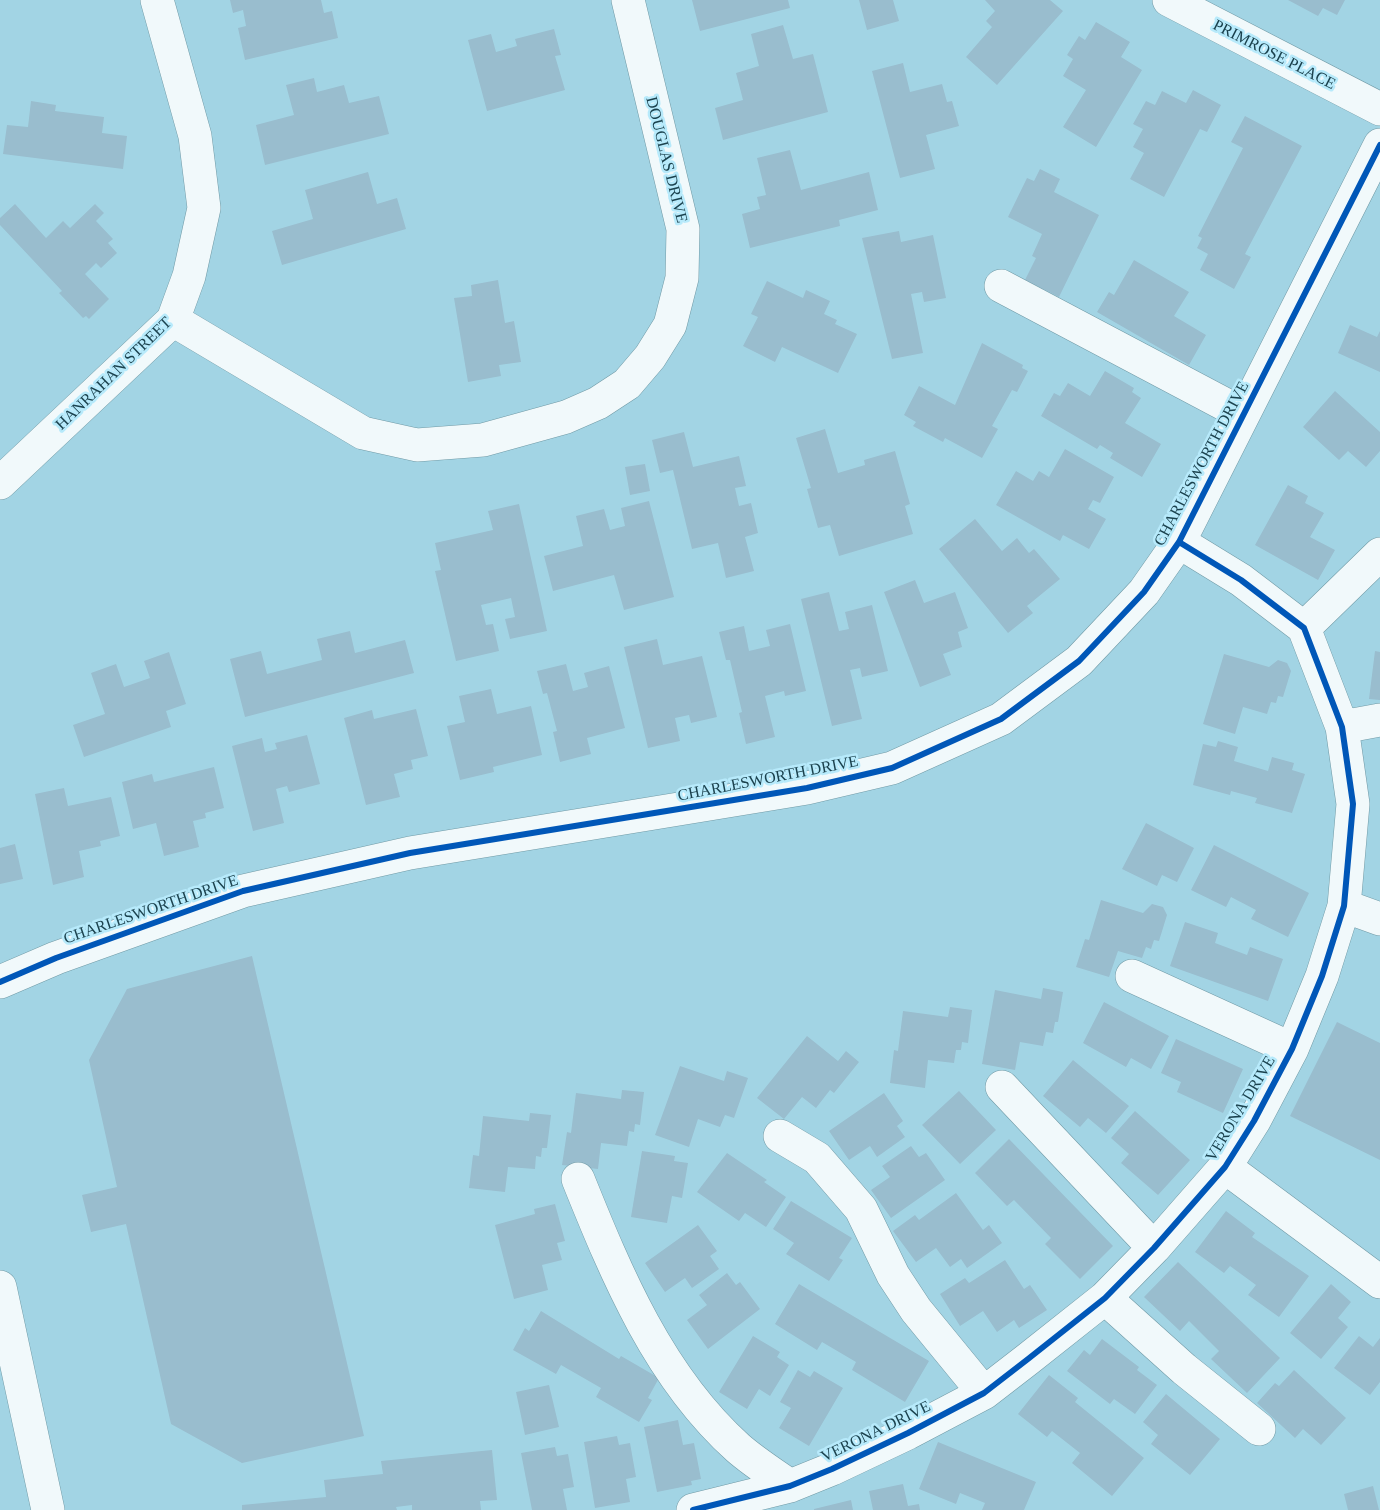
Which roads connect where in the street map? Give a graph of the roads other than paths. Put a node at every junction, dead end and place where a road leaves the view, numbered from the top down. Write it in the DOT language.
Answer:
graph roads {
  1 [pos="157,0"];
  2 [pos="628,0"];
  3 [pos="1168,0"];
  4 [pos="1380,109"];
  5 [pos="1380,145"];
  6 [pos="1001,286"];
  7 [pos="173,320"];
  8 [pos="1244,414"];
  9 [pos="0,483"];
  10 [pos="1179,542"];
  11 [pos="1380,554"];
  12 [pos="1304,628"];
  13 [pos="1380,720"];
  14 [pos="1342,727"];
  15 [pos="1344,906"];
  16 [pos="1380,919"];
  17 [pos="1132,976"];
  18 [pos="0,982"];
  19 [pos="1292,1049"];
  20 [pos="1002,1087"];
  21 [pos="780,1136"];
  22 [pos="1225,1167"];
  23 [pos="578,1179"];
  24 [pos="1154,1248"];
  25 [pos="1380,1282"];
  26 [pos="0,1287"];
  27 [pos="1105,1298"];
  28 [pos="984,1393"];
  29 [pos="1259,1430"];
  30 [pos="790,1486"];
  31 [pos="48,1510"];
  32 [pos="693,1510"];
  1 -- 7 [label="street, HANRAHAN STREET"];
  2 -- 7 [label="street, DOUGLAS DRIVE"];
  3 -- 4 [label="street, PRIMROSE PLACE"];
  5 -- 8 [label="street, CHARLESWORTH DRIVE"];
  6 -- 8 [label="street"];
  7 -- 9 [label="street, HANRAHAN STREET"];
  8 -- 10 [label="street, CHARLESWORTH DRIVE"];
  10 -- 12 [label="street"];
  10 -- 18 [label="street, CHARLESWORTH DRIVE"];
  11 -- 12 [label="street"];
  12 -- 14 [label="street, VERONA DRIVE"];
  13 -- 14 [label="street"];
  14 -- 15 [label="street, VERONA DRIVE"];
  15 -- 16 [label="street"];
  15 -- 19 [label="street, VERONA DRIVE"];
  17 -- 19 [label="street"];
  19 -- 22 [label="street, VERONA DRIVE"];
  20 -- 24 [label="street"];
  21 -- 28 [label="street"];
  22 -- 24 [label="street, VERONA DRIVE"];
  22 -- 25 [label="street"];
  23 -- 30 [label="street"];
  24 -- 27 [label="street, VERONA DRIVE"];
  26 -- 31 [label="street"];
  27 -- 28 [label="street, VERONA DRIVE"];
  27 -- 29 [label="street"];
  28 -- 30 [label="street, VERONA DRIVE"];
  30 -- 32 [label="street, VERONA DRIVE"];
}
